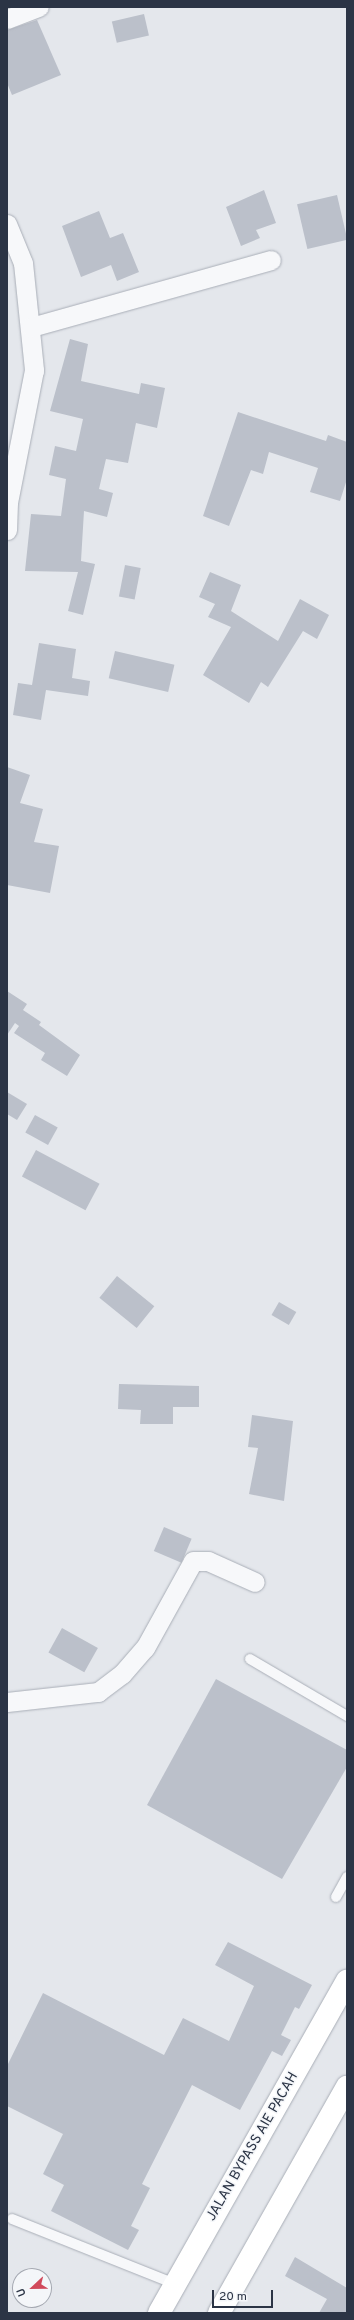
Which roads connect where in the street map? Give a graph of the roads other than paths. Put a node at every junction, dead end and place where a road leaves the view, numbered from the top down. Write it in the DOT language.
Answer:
graph roads {
  1 [pos="38,7"];
  2 [pos="7,19"];
  3 [pos="7,224"];
  4 [pos="271,260"];
  5 [pos="31,327"];
  6 [pos="8,502"];
  7 [pos="7,530"];
  8 [pos="255,1582"];
  9 [pos="250,1659"];
  10 [pos="7,1702"];
  11 [pos="347,1716"];
  12 [pos="347,1877"];
  13 [pos="336,1897"];
  14 [pos="347,1981"];
  15 [pos="347,2087"];
  16 [pos="12,2219"];
  17 [pos="175,2284"];
  18 [pos="159,2313"];
  19 [pos="220,2313"];
  1 -- 2 [label="street"];
  3 -- 5 [label="street"];
  4 -- 5 [label="street"];
  5 -- 6 [label="street"];
  6 -- 7 [label="street"];
  8 -- 10 [label="street"];
  9 -- 11 [label="lane"];
  12 -- 13 [label="lane"];
  14 -- 17 [label="highway, JALAN BYPASS AIE PACAH"];
  15 -- 19 [label="highway"];
  16 -- 17 [label="lane"];
  17 -- 18 [label="highway, JALAN BYPASS AIE PACAH"];
}
